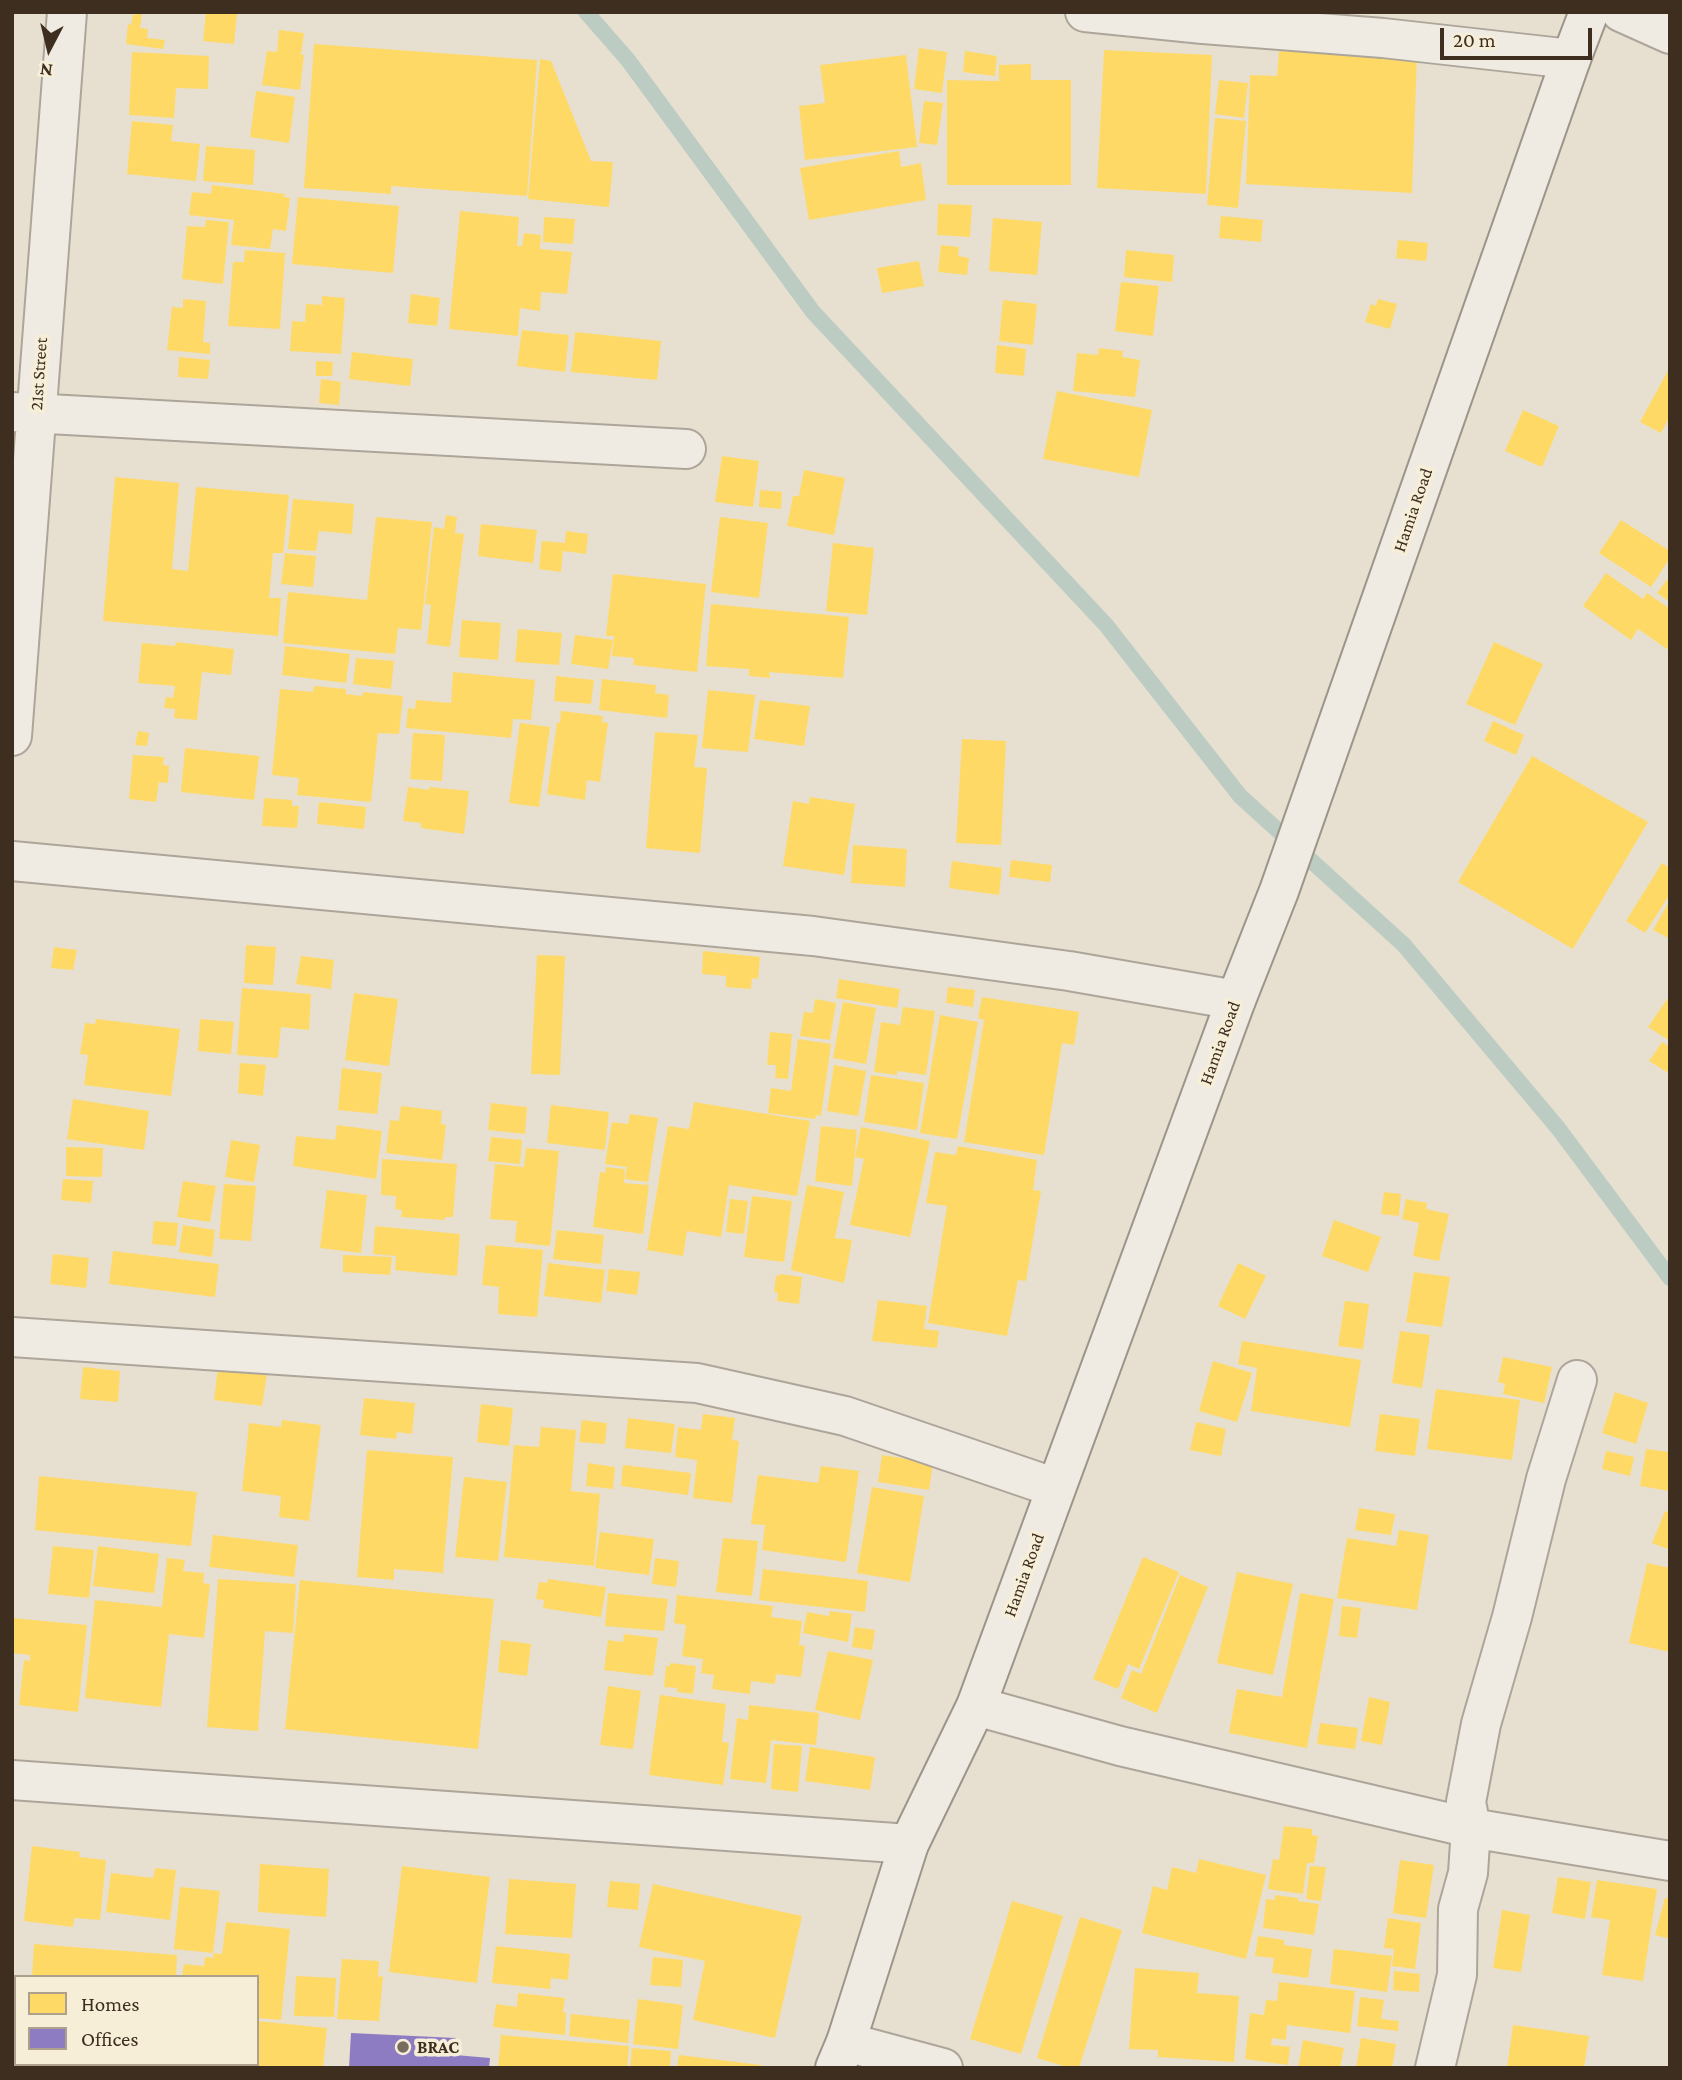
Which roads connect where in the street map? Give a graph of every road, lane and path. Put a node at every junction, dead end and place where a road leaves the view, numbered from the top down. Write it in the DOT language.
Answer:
graph roads {
  1 [pos="67,12"];
  2 [pos="1086,12"];
  3 [pos="1589,12"];
  4 [pos="1621,12"];
  5 [pos="1670,34"];
  6 [pos="1571,59"];
  7 [pos="24,413"];
  8 [pos="686,449"];
  9 [pos="12,736"];
  10 [pos="12,861"];
  11 [pos="1236,1000"];
  12 [pos="12,1336"];
  13 [pos="1577,1380"];
  14 [pos="1056,1488"];
  15 [pos="976,1706"];
  16 [pos="12,1780"];
  17 [pos="1471,1828"];
  18 [pos="909,1844"];
  19 [pos="1670,1861"];
  20 [pos="840,2055"];
  21 [pos="943,2068"];
  22 [pos="1435,2068"];
  1 -- 7 [label="street, 21st Street"];
  2 -- 6 [label="street"];
  3 -- 6 [label="street, Hamia Road"];
  4 -- 5 [label="street"];
  6 -- 11 [label="street, Hamia Road"];
  7 -- 8 [label="street"];
  7 -- 9 [label="street, 21st Street"];
  10 -- 11 [label="street"];
  11 -- 14 [label="street, Hamia Road"];
  12 -- 14 [label="street"];
  13 -- 17 [label="street"];
  14 -- 15 [label="street, Hamia Road"];
  15 -- 17 [label="street"];
  15 -- 18 [label="street, Hamia Road"];
  16 -- 18 [label="street"];
  17 -- 19 [label="street"];
  17 -- 22 [label="street"];
  18 -- 20 [label="street, Hamia Road"];
  20 -- 21 [label="street"];
}
